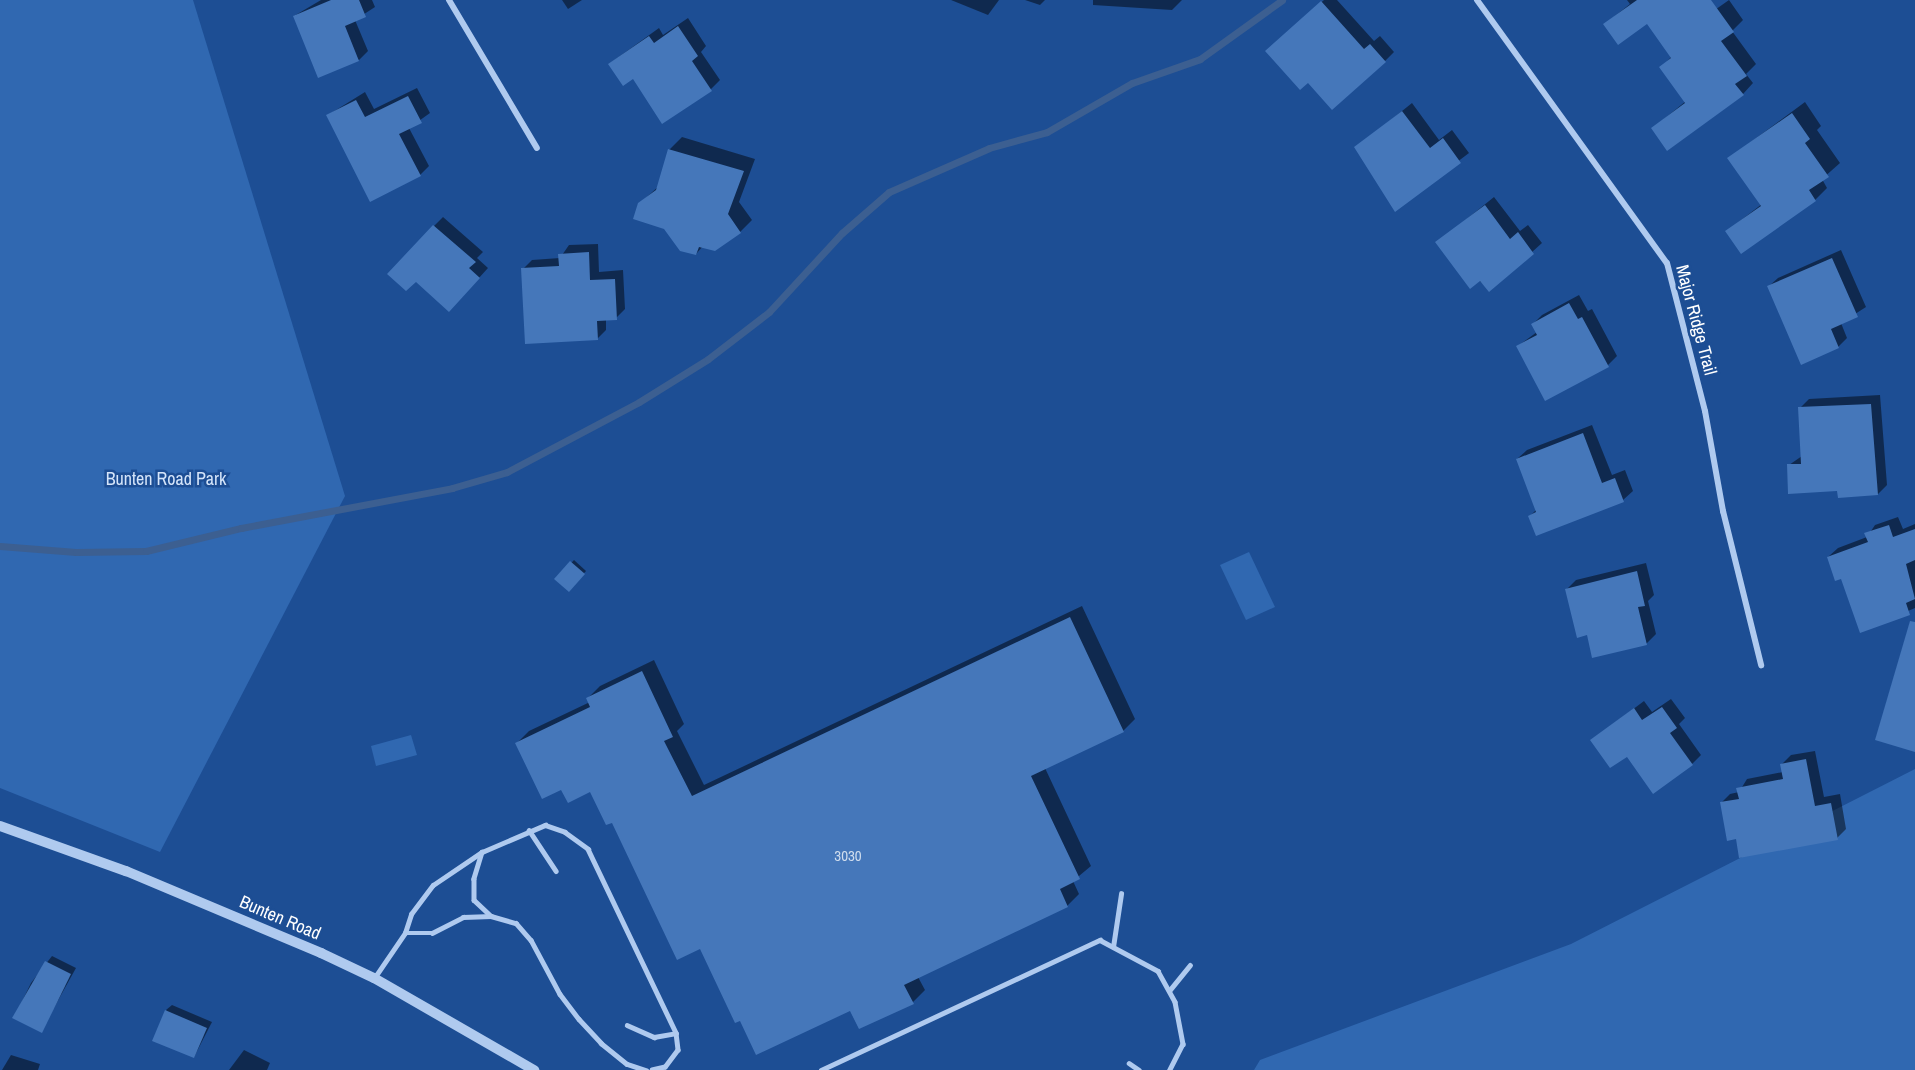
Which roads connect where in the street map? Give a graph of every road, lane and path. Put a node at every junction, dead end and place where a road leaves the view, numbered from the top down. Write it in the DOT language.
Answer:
graph roads {
  1 [pos="449,0"];
  2 [pos="1477,0"];
  3 [pos="537,148"];
  4 [pos="1761,665"];
  5 [pos="0,826"];
  6 [pos="530,830"];
  7 [pos="482,852"];
  8 [pos="556,871"];
  9 [pos="1121,894"];
  10 [pos="491,916"];
  11 [pos="405,933"];
  12 [pos="1113,947"];
  13 [pos="1190,965"];
  14 [pos="374,978"];
  15 [pos="1169,991"];
  16 [pos="627,1025"];
  17 [pos="676,1033"];
  18 [pos="1129,1063"];
  19 [pos="534,1070"];
  20 [pos="646,1070"];
  21 [pos="652,1070"];
  22 [pos="821,1070"];
  23 [pos="1139,1070"];
  24 [pos="1170,1070"];
  1 -- 3 [label="street"];
  2 -- 4 [label="street, Major Ridge Trail"];
  5 -- 14 [label="street, Bunten Road"];
  6 -- 7 [label="lane"];
  6 -- 8 [label="lane"];
  6 -- 17 [label="lane"];
  7 -- 10 [label="lane"];
  7 -- 11 [label="lane"];
  9 -- 12 [label="lane"];
  10 -- 11 [label="lane"];
  10 -- 20 [label="lane"];
  11 -- 14 [label="lane"];
  12 -- 15 [label="lane"];
  12 -- 22 [label="lane"];
  13 -- 15 [label="lane"];
  14 -- 19 [label="street, Bunten Road"];
  15 -- 24 [label="lane"];
  16 -- 17 [label="lane"];
  17 -- 21 [label="lane"];
  18 -- 23 [label="lane"];
}
